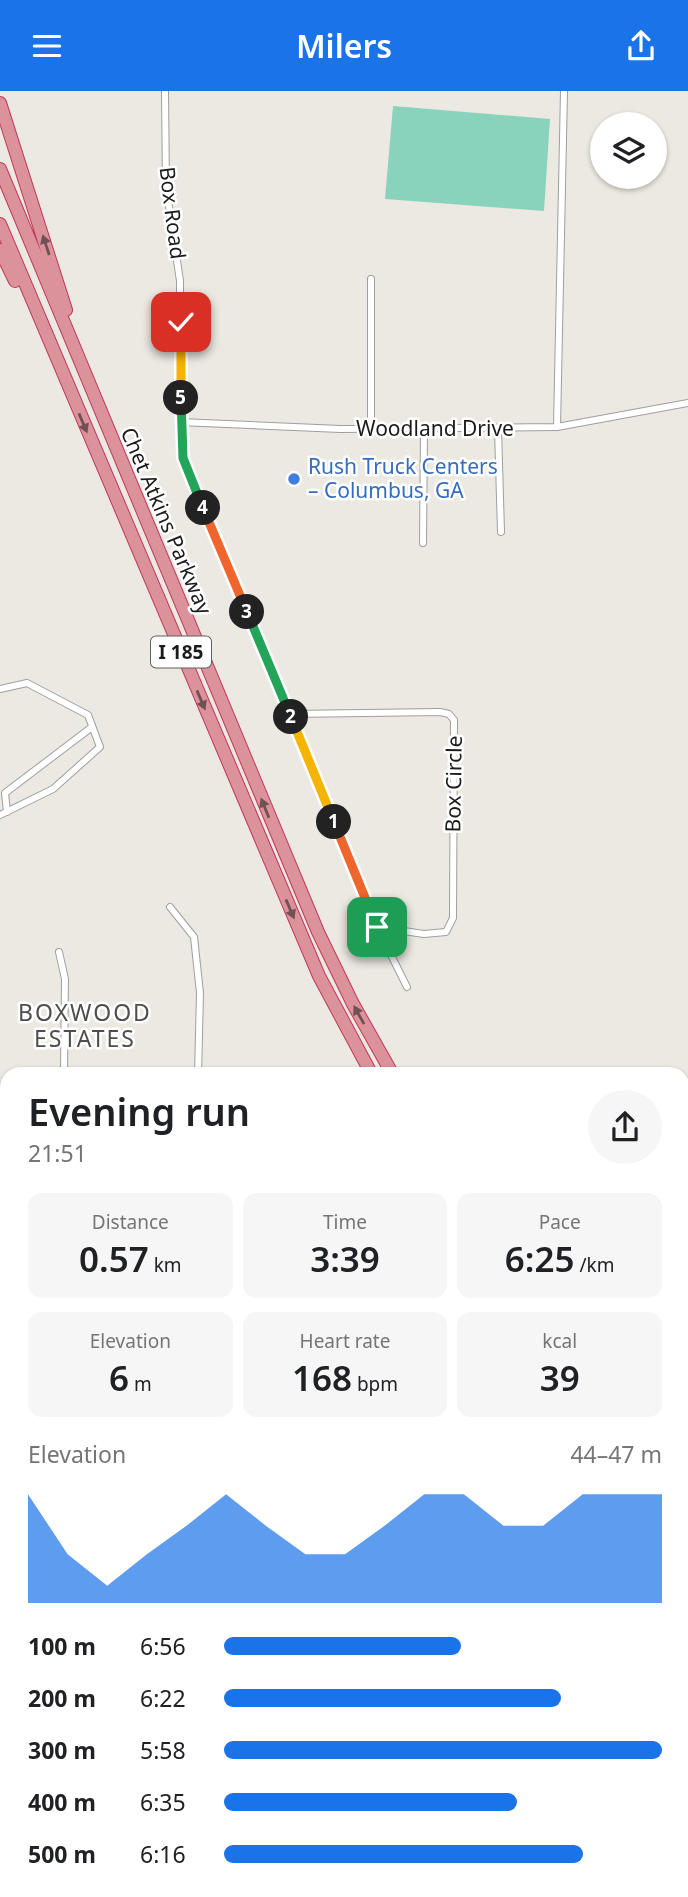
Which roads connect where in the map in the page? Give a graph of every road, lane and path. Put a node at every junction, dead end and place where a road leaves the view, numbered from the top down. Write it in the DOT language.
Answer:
graph roads {
  1 [pos="165,91"];
  2 [pos="172,91"];
  3 [pos="564,91"];
  4 [pos="0,103"];
  5 [pos="166,103"];
  6 [pos="0,169"];
  7 [pos="0,224"];
  8 [pos="0,250"];
  9 [pos="371,279"];
  10 [pos="66,384"];
  11 [pos="688,403"];
  12 [pos="96,404"];
  13 [pos="180,422"];
  14 [pos="557,427"];
  15 [pos="371,429"];
  16 [pos="424,429"];
  17 [pos="498,429"];
  18 [pos="502,532"];
  19 [pos="423,543"];
  20 [pos="0,689"];
  21 [pos="290,713"];
  22 [pos="92,727"];
  23 [pos="3,813"];
  24 [pos="170,907"];
  25 [pos="377,927"];
  26 [pos="59,951"];
  27 [pos="407,987"];
  28 [pos="64,1067"];
  29 [pos="198,1067"];
  30 [pos="368,1067"];
  31 [pos="389,1067"];
  1 -- 5 [label="street, Box Road"];
  2 -- 5 [label="street, Box Road"];
  3 -- 14 [label="street"];
  12 -- 4 [label="highway, one-way"];
  5 -- 13 [label="street, Box Road"];
  6 -- 12 [label="highway, Chet Atkins Parkway / I 185"];
  7 -- 10 [label="highway, Chet Atkins Parkway / I 185"];
  8 -- 10 [label="highway"];
  9 -- 15 [label="street"];
  10 -- 30 [label="highway, Chet Atkins Parkway / I 185, one-way"];
  11 -- 14 [label="street, Woodland Drive"];
  31 -- 12 [label="highway, Chet Atkins Parkway / I 185, one-way"];
  13 -- 15 [label="street, Woodland Drive"];
  13 -- 21 [label="street, Box Road"];
  14 -- 17 [label="street, Woodland Drive"];
  15 -- 16 [label="street, Woodland Drive"];
  16 -- 17 [label="street, Woodland Drive"];
  16 -- 19 [label="street"];
  17 -- 18 [label="street"];
  20 -- 22 [label="street"];
  21 -- 25 [label="street, Box Road"];
  21 -- 25 [label="street, Box Circle"];
  22 -- 23 [label="street"];
  22 -- 23 [label="street"];
  24 -- 29 [label="street"];
  25 -- 27 [label="street, Box Road"];
  26 -- 28 [label="street"];
}
